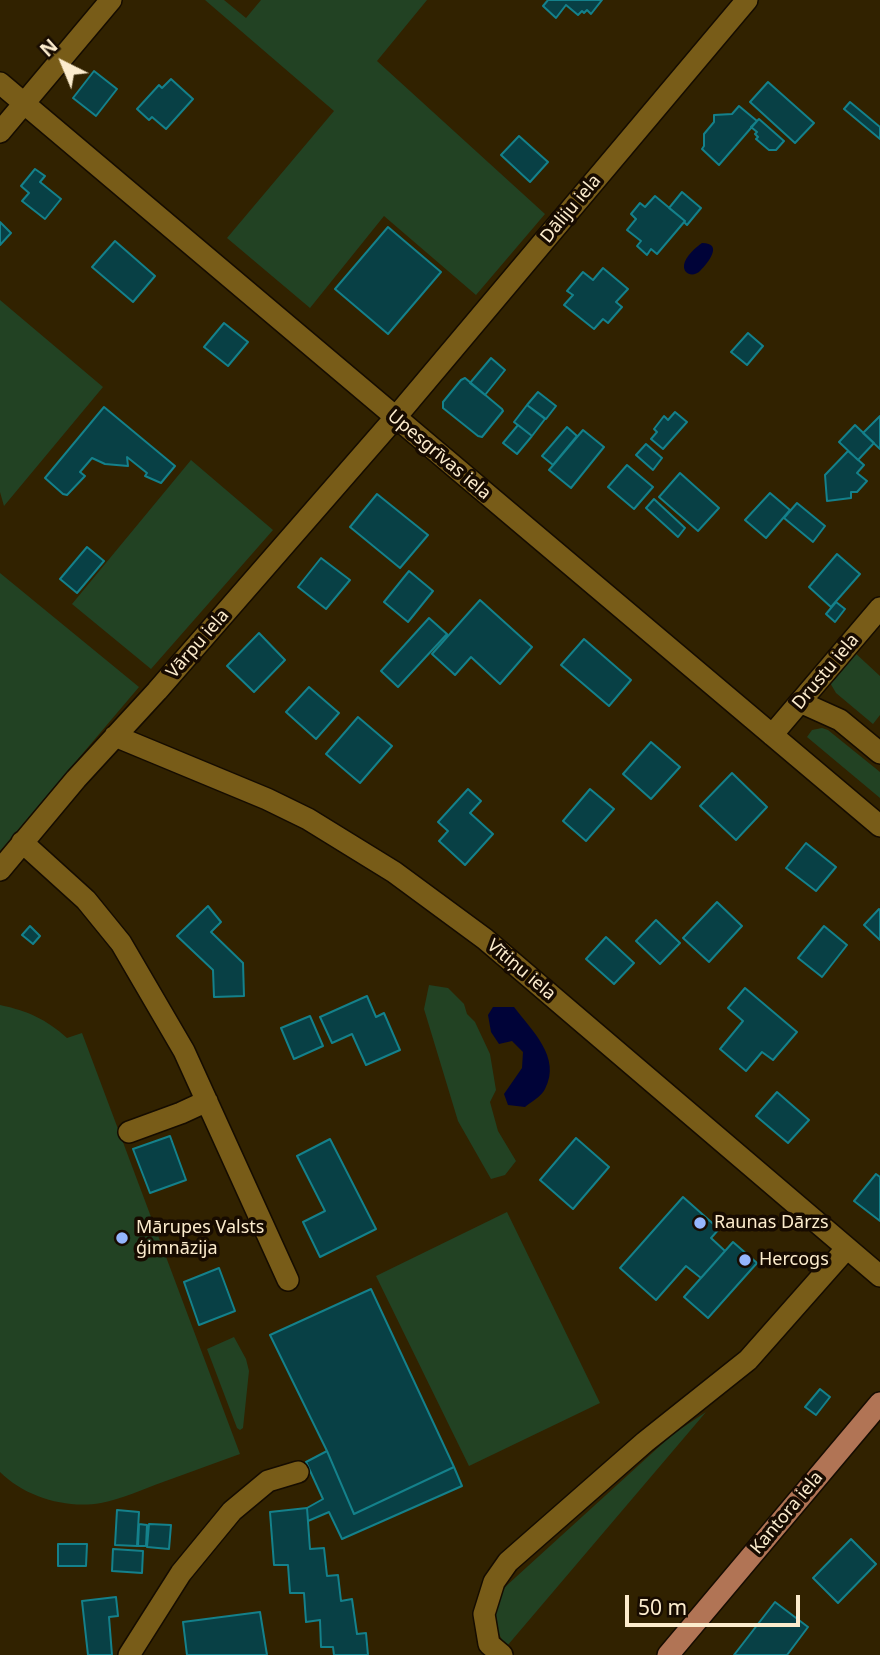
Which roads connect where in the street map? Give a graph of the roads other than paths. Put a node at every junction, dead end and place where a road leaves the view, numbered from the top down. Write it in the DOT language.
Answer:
graph roads {
  1 [pos="111,0"];
  2 [pos="747,0"];
  3 [pos="0,83"];
  4 [pos="24,103"];
  5 [pos="0,132"];
  6 [pos="395,418"];
  7 [pos="880,608"];
  8 [pos="800,702"];
  9 [pos="772,735"];
  10 [pos="115,736"];
  11 [pos="880,752"];
  12 [pos="880,826"];
  13 [pos="22,842"];
  14 [pos="0,870"];
  15 [pos="207,1101"];
  16 [pos="129,1132"];
  17 [pos="847,1248"];
  18 [pos="880,1276"];
  19 [pos="288,1280"];
  20 [pos="880,1403"];
  21 [pos="298,1472"];
  22 [pos="129,1655"];
  23 [pos="502,1655"];
  24 [pos="668,1655"];
  1 -- 4 [label="street"];
  2 -- 6 [label="street, Dāliju iela"];
  3 -- 4 [label="street, Upesgrīvas iela"];
  4 -- 5 [label="street"];
  4 -- 6 [label="street, Upesgrīvas iela"];
  6 -- 9 [label="street, Upesgrīvas iela"];
  6 -- 10 [label="street, Vārpu iela"];
  7 -- 8 [label="street, Drustu iela"];
  8 -- 9 [label="street, Drustu iela"];
  8 -- 11 [label="street"];
  9 -- 12 [label="street, Upesgrīvas iela"];
  10 -- 13 [label="street, Vārpu iela"];
  10 -- 17 [label="street, Vītiņu iela"];
  13 -- 14 [label="street, Vārpu iela"];
  13 -- 15 [label="street"];
  15 -- 16 [label="street"];
  15 -- 19 [label="street"];
  17 -- 18 [label="street, Vītiņu iela"];
  17 -- 23 [label="street"];
  20 -- 24 [label="main road, Kantora iela"];
  21 -- 22 [label="street"];
}
